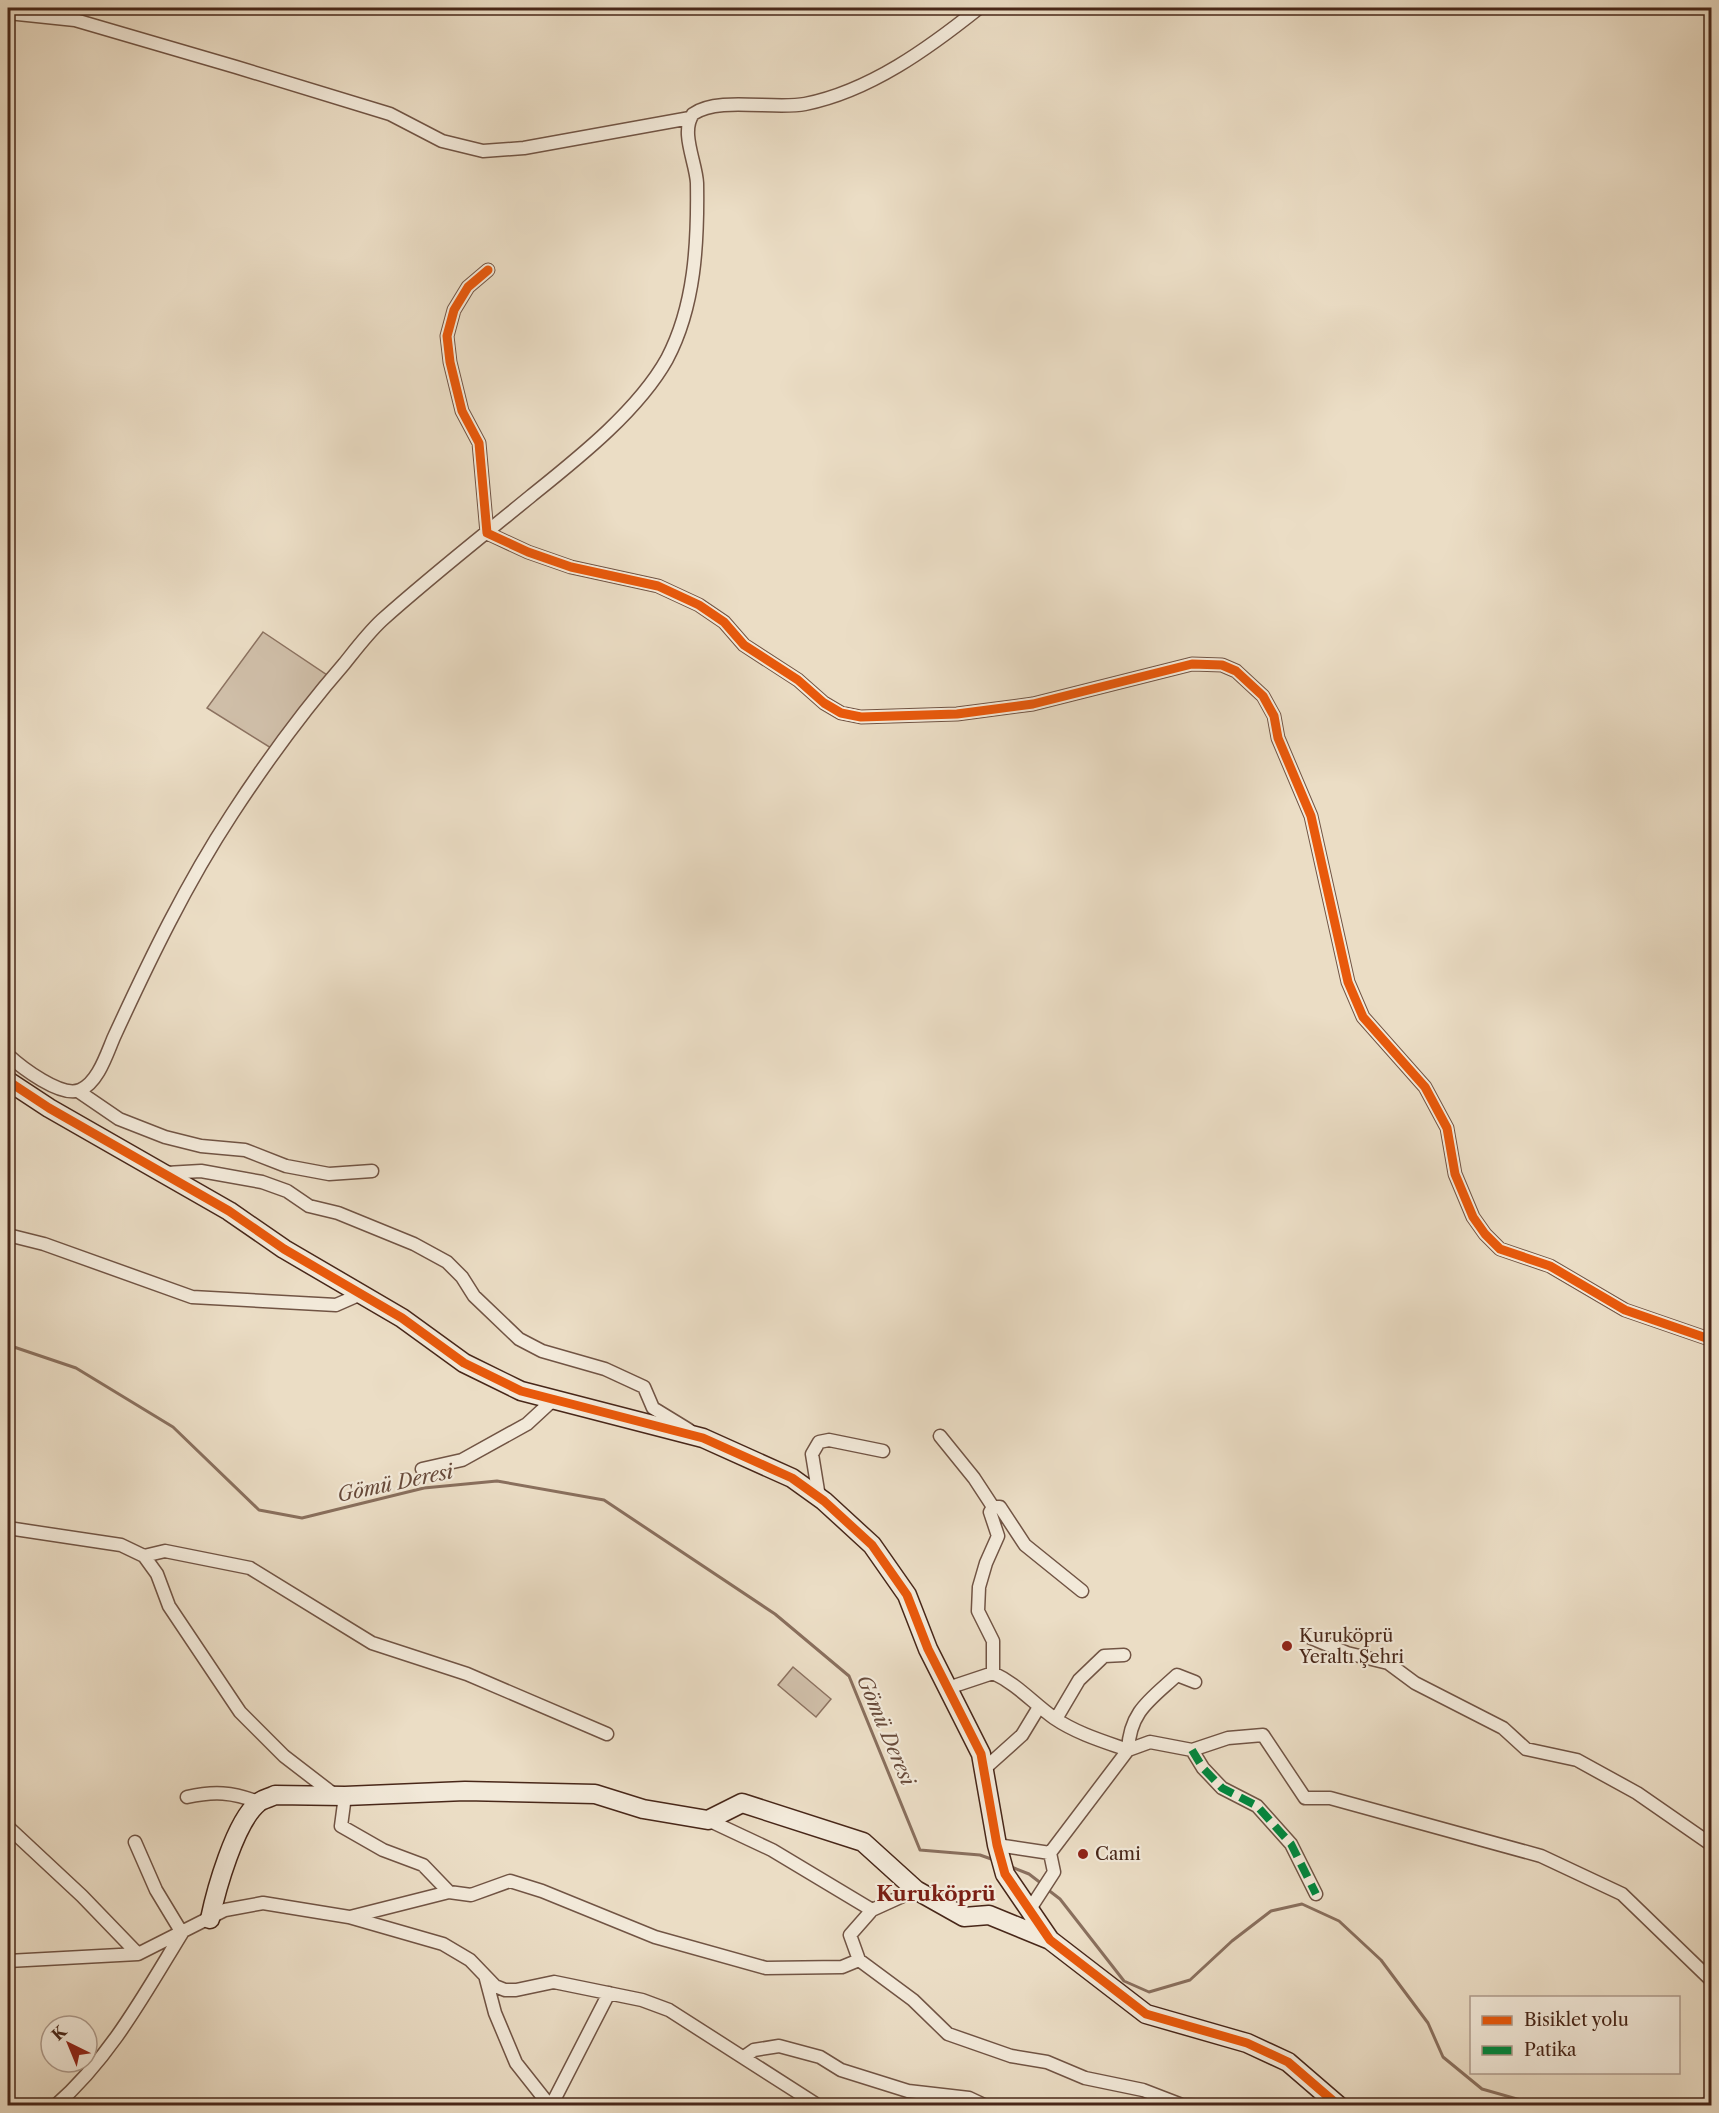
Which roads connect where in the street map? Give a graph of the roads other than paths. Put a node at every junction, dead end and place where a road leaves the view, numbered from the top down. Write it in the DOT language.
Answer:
graph roads {
  1 [pos="979,8"];
  2 [pos="8,13"];
  3 [pos="690,118"];
  4 [pos="488,270"];
  5 [pos="487,533"];
  6 [pos="8,1055"];
  7 [pos="8,1081"];
  8 [pos="78,1091"];
  9 [pos="372,1171"];
  10 [pos="164,1174"];
  11 [pos="8,1234"];
  12 [pos="361,1294"];
  13 [pos="1712,1340"];
  14 [pos="553,1400"];
  15 [pos="940,1436"];
  16 [pos="703,1438"];
  17 [pos="883,1451"];
  18 [pos="422,1469"];
  19 [pos="819,1497"];
  20 [pos="993,1507"];
  21 [pos="8,1527"];
  22 [pos="144,1556"];
  23 [pos="1082,1592"];
  24 [pos="1309,1637"];
  25 [pos="1124,1655"];
  26 [pos="993,1673"];
  27 [pos="1195,1682"];
  28 [pos="948,1688"];
  29 [pos="1039,1707"];
  30 [pos="1056,1719"];
  31 [pos="607,1734"];
  32 [pos="1128,1749"];
  33 [pos="1192,1750"];
  34 [pos="983,1770"];
  35 [pos="341,1796"];
  36 [pos="187,1797"];
  37 [pos="258,1802"];
  38 [pos="708,1820"];
  39 [pos="8,1827"];
  40 [pos="135,1842"];
  41 [pos="997,1845"];
  42 [pos="1712,1845"];
  43 [pos="1050,1853"];
  44 [pos="916,1890"];
  45 [pos="449,1892"];
  46 [pos="1316,1894"];
  47 [pos="1035,1903"];
  48 [pos="872,1910"];
  49 [pos="349,1917"];
  50 [pos="210,1919"];
  51 [pos="182,1933"];
  52 [pos="1050,1940"];
  53 [pos="138,1954"];
  54 [pos="858,1960"];
  55 [pos="8,1961"];
  56 [pos="486,1979"];
  57 [pos="1712,1981"];
  58 [pos="609,1993"];
  59 [pos="744,2057"];
  60 [pos="1712,2100"];
  61 [pos="1182,2105"];
  62 [pos="55,2106"];
  63 [pos="550,2106"];
  64 [pos="819,2106"];
  65 [pos="986,2106"];
  66 [pos="1208,2106"];
  67 [pos="1339,2106"];
  68 [pos="1704,2106"];
  1 -- 3 [label="street"];
  2 -- 3 [label="street"];
  3 -- 5 [label="street"];
  4 -- 5 [label="street"];
  5 -- 8 [label="street"];
  5 -- 13 [label="street"];
  6 -- 8 [label="street"];
  7 -- 10 [label="street"];
  8 -- 9 [label="street"];
  10 -- 12 [label="street"];
  10 -- 16 [label="street"];
  11 -- 12 [label="street"];
  12 -- 14 [label="street"];
  14 -- 16 [label="street"];
  14 -- 18 [label="street"];
  15 -- 20 [label="street"];
  16 -- 19 [label="street"];
  17 -- 19 [label="street"];
  19 -- 28 [label="street"];
  20 -- 23 [label="street"];
  20 -- 26 [label="street"];
  21 -- 22 [label="street"];
  22 -- 31 [label="street"];
  22 -- 35 [label="street"];
  24 -- 42 [label="street"];
  25 -- 30 [label="street"];
  26 -- 28 [label="street"];
  26 -- 29 [label="street"];
  27 -- 32 [label="street"];
  28 -- 34 [label="street"];
  29 -- 30 [label="street"];
  29 -- 34 [label="street"];
  30 -- 32 [label="street"];
  32 -- 33 [label="street"];
  32 -- 43 [label="street"];
  33 -- 46 [label="street"];
  33 -- 57 [label="street"];
  34 -- 41 [label="street"];
  35 -- 37 [label="street"];
  35 -- 38 [label="street"];
  35 -- 45 [label="street"];
  36 -- 37 [label="street"];
  37 -- 50 [label="street"];
  38 -- 44 [label="street"];
  38 -- 48 [label="street"];
  39 -- 53 [label="street"];
  40 -- 51 [label="street"];
  41 -- 43 [label="street"];
  41 -- 47 [label="street"];
  43 -- 47 [label="street"];
  44 -- 48 [label="street"];
  44 -- 52 [label="street"];
  45 -- 49 [label="street"];
  45 -- 54 [label="street"];
  47 -- 52 [label="street"];
  48 -- 54 [label="street"];
  49 -- 50 [label="street"];
  49 -- 56 [label="street"];
  50 -- 51 [label="street"];
  51 -- 53 [label="street"];
  51 -- 62 [label="street"];
  52 -- 67 [label="street"];
  53 -- 55 [label="street"];
  54 -- 61 [label="street"];
  56 -- 58 [label="street"];
  56 -- 63 [label="street"];
  58 -- 59 [label="street"];
  58 -- 63 [label="street"];
  59 -- 64 [label="street"];
  59 -- 65 [label="street"];
  60 -- 68 [label="street"];
  61 -- 66 [label="street"];
}
